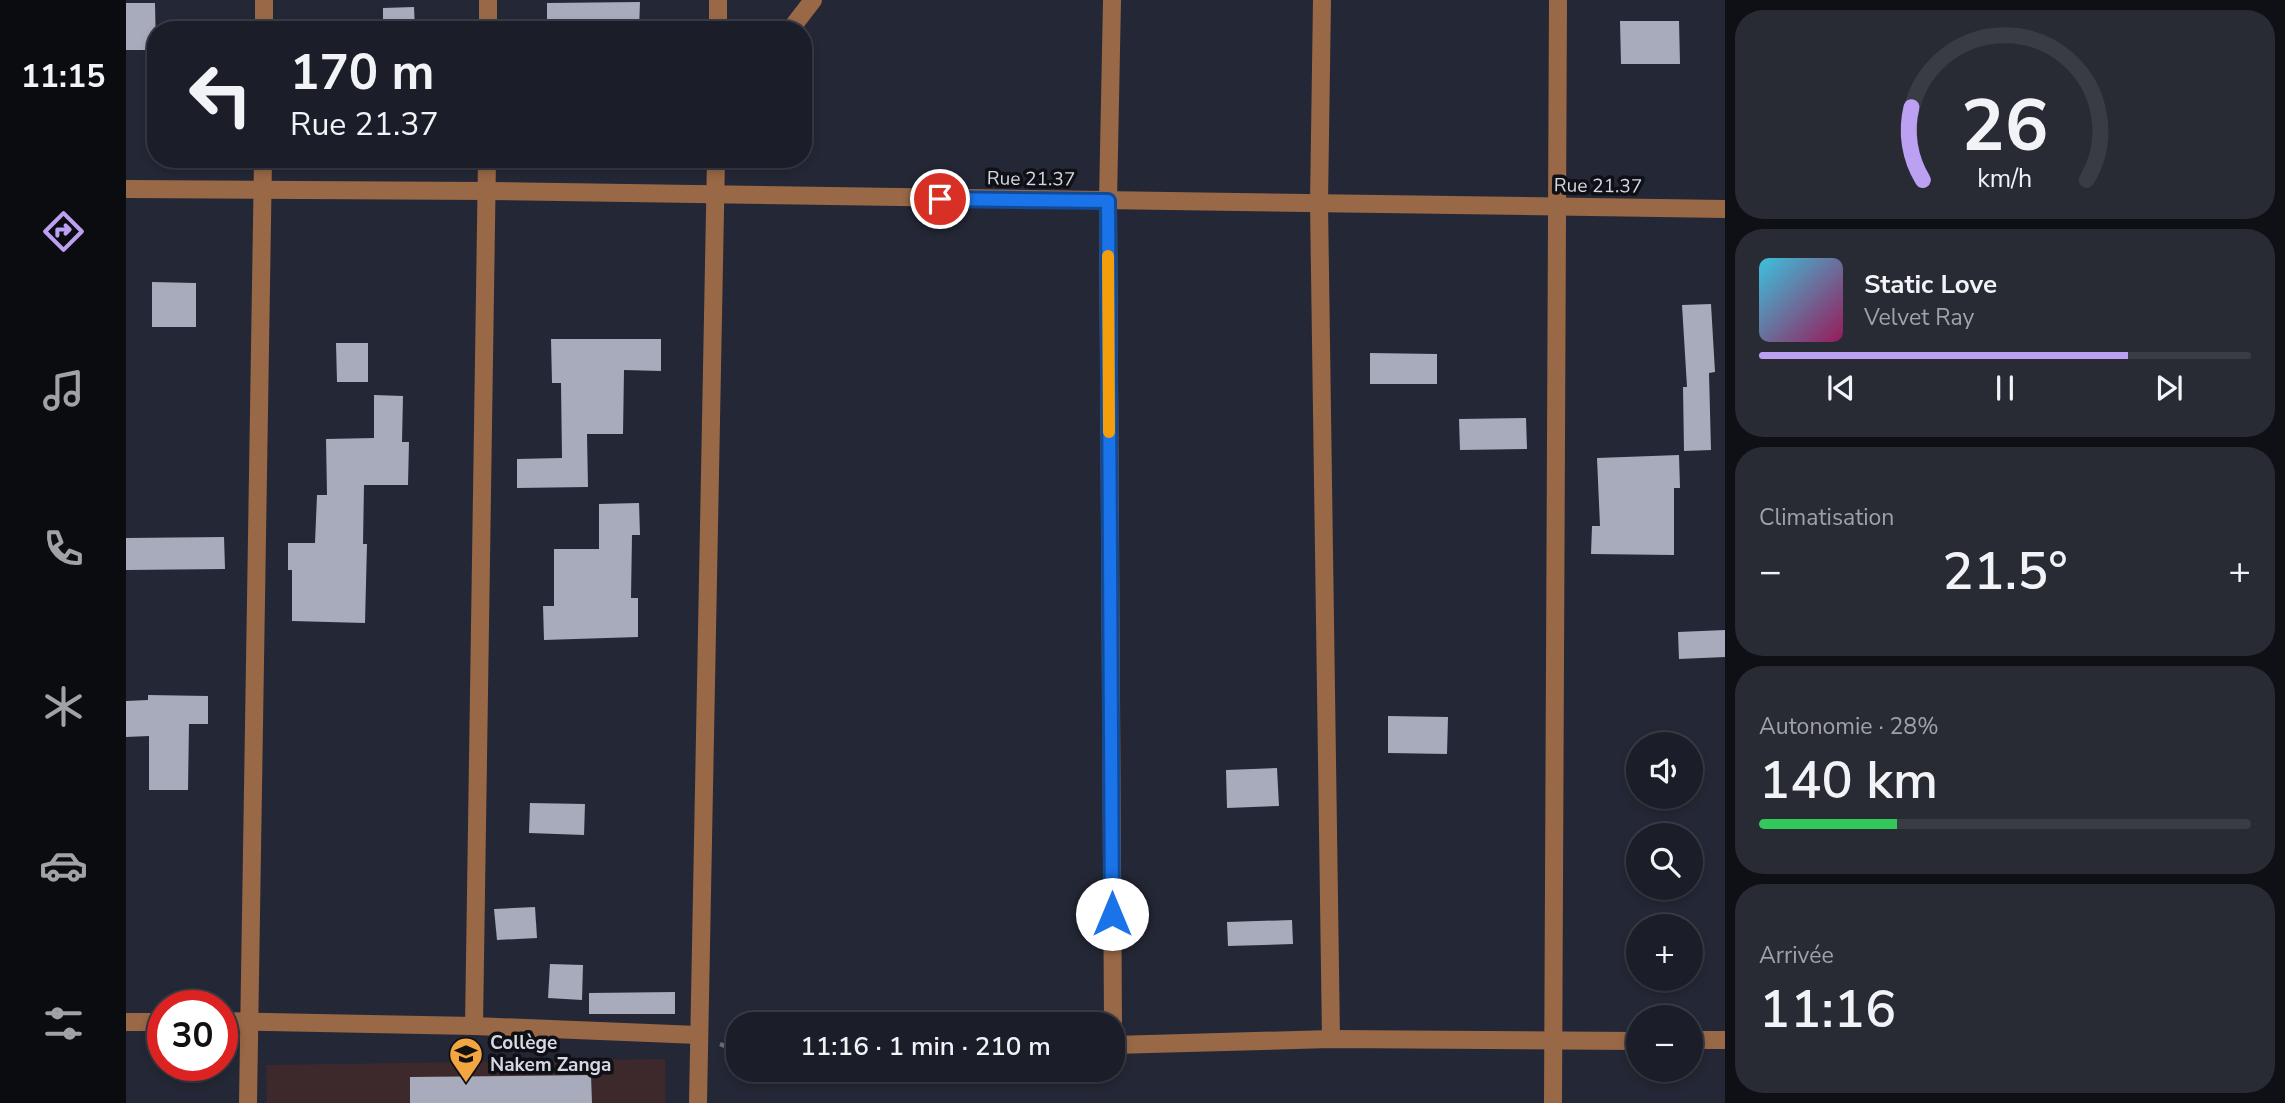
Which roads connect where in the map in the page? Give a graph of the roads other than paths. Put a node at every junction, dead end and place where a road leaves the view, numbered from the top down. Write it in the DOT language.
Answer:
graph roads {
  1 [pos="264,0"];
  2 [pos="488,0"];
  3 [pos="718,0"];
  4 [pos="813,0"];
  5 [pos="1112,0"];
  6 [pos="1322,0"];
  7 [pos="1558,0"];
  8 [pos="264,21"];
  9 [pos="488,21"];
  10 [pos="718,21"];
  11 [pos="797,21"];
  12 [pos="263,168"];
  13 [pos="487,168"];
  14 [pos="716,168"];
  15 [pos="126,189"];
  16 [pos="262,190"];
  17 [pos="487,191"];
  18 [pos="716,195"];
  19 [pos="1108,201"];
  20 [pos="1318,204"];
  21 [pos="1558,206"];
  22 [pos="1725,209"];
  23 [pos="1113,1012"];
  24 [pos="238,1021"];
  25 [pos="249,1021"];
  26 [pos="126,1022"];
  27 [pos="147,1022"];
  28 [pos="474,1026"];
  29 [pos="698,1035"];
  30 [pos="1331,1039"];
  31 [pos="1703,1040"];
  32 [pos="1725,1040"];
  33 [pos="1555,1041"];
  34 [pos="1626,1041"];
  35 [pos="1125,1045"];
  36 [pos="248,1103"];
  37 [pos="698,1103"];
  38 [pos="1553,1103"];
  1 -- 8 [label="street"];
  2 -- 9 [label="street"];
  3 -- 10 [label="street"];
  4 -- 11 [label="street"];
  5 -- 19 [label="street"];
  6 -- 20 [label="street"];
  7 -- 21 [label="street"];
  12 -- 16 [label="street"];
  13 -- 17 [label="street"];
  14 -- 18 [label="street"];
  15 -- 16 [label="street, Rue 21.37"];
  16 -- 17 [label="street, Rue 21.37"];
  16 -- 25 [label="street"];
  17 -- 18 [label="street, Rue 21.37"];
  17 -- 28 [label="street"];
  18 -- 19 [label="street, Rue 21.37"];
  18 -- 29 [label="street"];
  19 -- 20 [label="street, Rue 21.37"];
  19 -- 23 [label="street"];
  20 -- 21 [label="street, Rue 21.37"];
  20 -- 30 [label="street"];
  21 -- 22 [label="street, Rue 21.37"];
  21 -- 33 [label="street"];
  24 -- 25 [label="street"];
  25 -- 28 [label="street"];
  25 -- 36 [label="street"];
  26 -- 27 [label="street"];
  28 -- 29 [label="street"];
  29 -- 37 [label="street"];
  30 -- 33 [label="street"];
  30 -- 35 [label="street"];
  31 -- 32 [label="street"];
  33 -- 34 [label="street"];
  33 -- 38 [label="street"];
}
